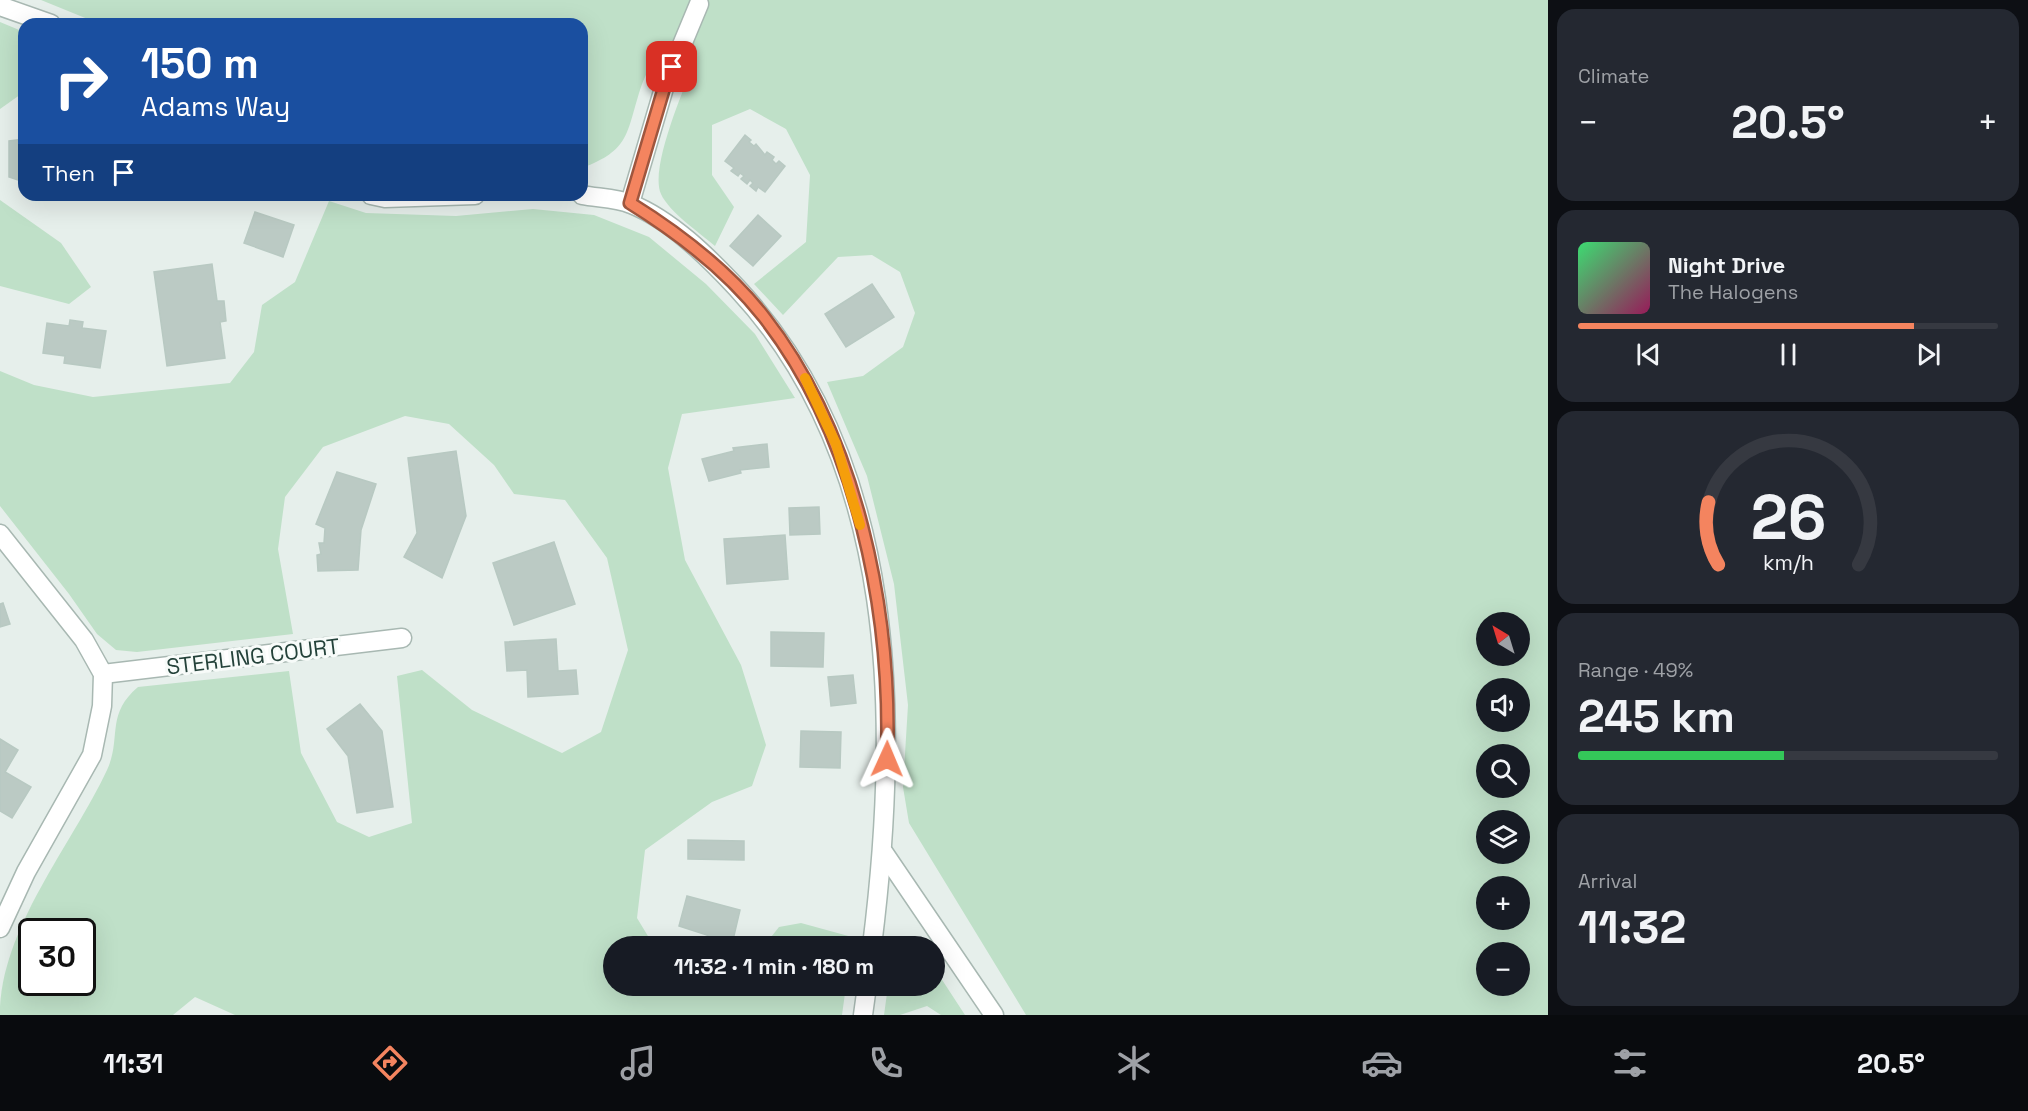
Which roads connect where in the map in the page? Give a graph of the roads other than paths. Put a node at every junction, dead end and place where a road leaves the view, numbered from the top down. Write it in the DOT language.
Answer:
graph roads {
  1 [pos="699,4"];
  2 [pos="0,6"];
  3 [pos="34,18"];
  4 [pos="588,196"];
  5 [pos="630,203"];
  6 [pos="0,534"];
  7 [pos="402,638"];
  8 [pos="103,674"];
  9 [pos="884,853"];
  10 [pos="0,928"];
  11 [pos="873,936"];
  12 [pos="866,996"];
  13 [pos="863,1015"];
  14 [pos="994,1015"];
  1 -- 5 [label="street"];
  2 -- 3 [label="street"];
  4 -- 5 [label="street"];
  5 -- 9 [label="street"];
  6 -- 8 [label="street"];
  7 -- 8 [label="street, STERLING COURT"];
  8 -- 10 [label="street"];
  9 -- 11 [label="street"];
  9 -- 14 [label="street"];
  12 -- 13 [label="street"];
}
